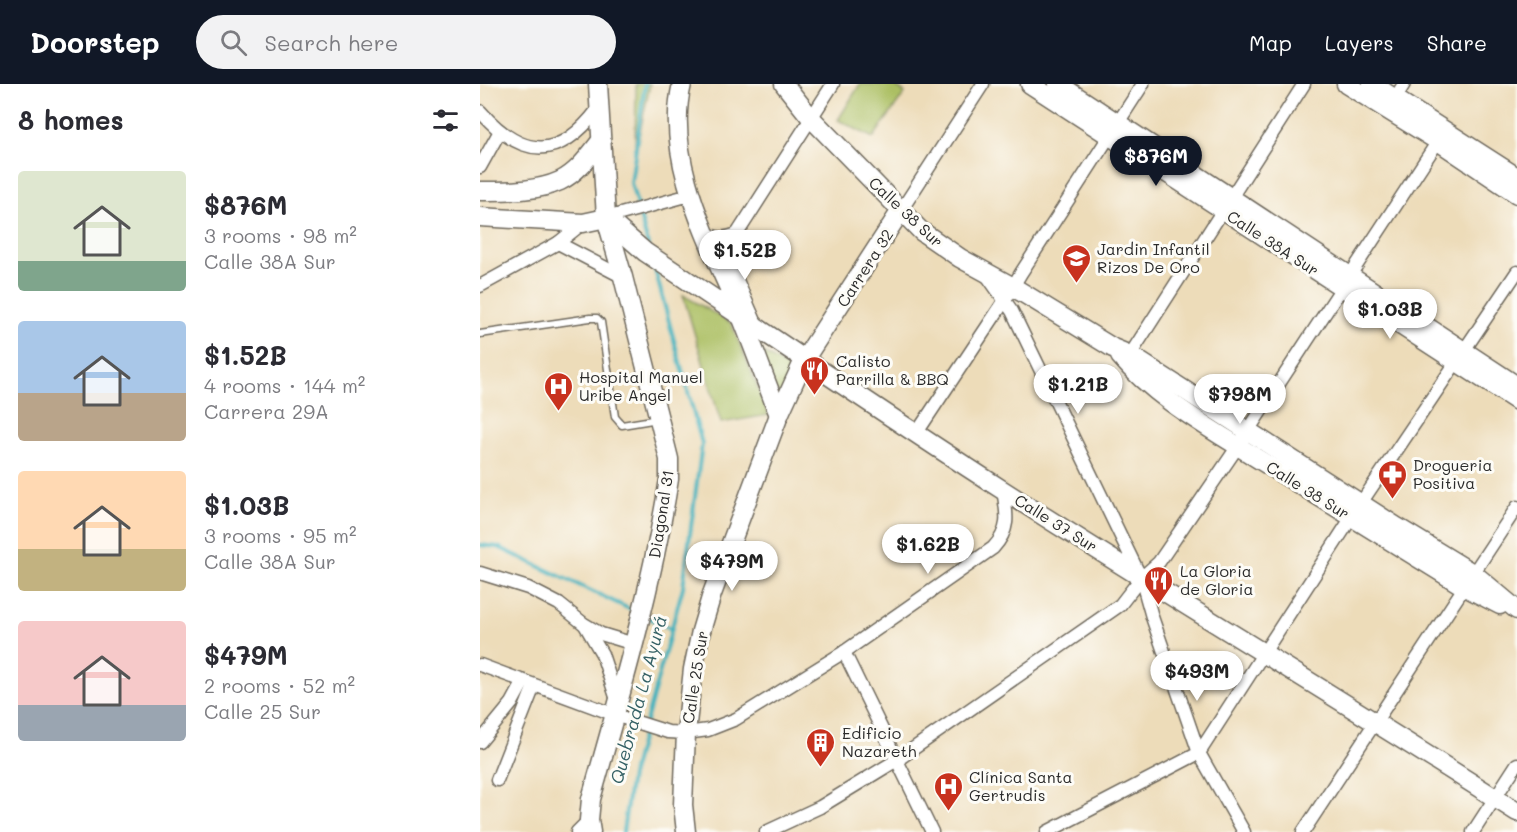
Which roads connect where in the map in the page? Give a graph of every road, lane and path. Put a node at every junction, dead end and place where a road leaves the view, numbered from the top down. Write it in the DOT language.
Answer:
graph roads {
  1 [pos="598,84"];
  2 [pos="682,84"];
  3 [pos="784,84"];
  4 [pos="833,84"];
  5 [pos="983,84"];
  6 [pos="1030,84"];
  7 [pos="1058,84"];
  8 [pos="1143,84"];
  9 [pos="1304,84"];
  10 [pos="1346,84"];
  11 [pos="1372,84"];
  12 [pos="1395,97"];
  13 [pos="598,109"];
  14 [pos="480,111"];
  15 [pos="811,118"];
  16 [pos="1113,129"];
  17 [pos="500,131"];
  18 [pos="1442,136"];
  19 [pos="600,142"];
  20 [pos="480,167"];
  21 [pos="1517,177"];
  22 [pos="480,191"];
  23 [pos="1517,194"];
  24 [pos="684,197"];
  25 [pos="1226,203"];
  26 [pos="900,212"];
  27 [pos="480,217"];
  28 [pos="606,218"];
  29 [pos="583,223"];
  30 [pos="705,232"];
  31 [pos="737,234"];
  32 [pos="558,243"];
  33 [pos="1517,272"];
  34 [pos="623,276"];
  35 [pos="1346,282"];
  36 [pos="480,286"];
  37 [pos="1009,293"];
  38 [pos="741,317"];
  39 [pos="759,329"];
  40 [pos="480,334"];
  41 [pos="1122,351"];
  42 [pos="1460,356"];
  43 [pos="804,360"];
  44 [pos="1517,386"];
  45 [pos="1517,401"];
  46 [pos="779,415"];
  47 [pos="659,419"];
  48 [pos="916,434"];
  49 [pos="1243,439"];
  50 [pos="1003,490"];
  51 [pos="1517,507"];
  52 [pos="1357,510"];
  53 [pos="480,573"];
  54 [pos="1141,578"];
  55 [pos="1470,580"];
  56 [pos="1517,612"];
  57 [pos="584,624"];
  58 [pos="634,642"];
  59 [pos="844,652"];
  60 [pos="1265,653"];
  61 [pos="480,665"];
  62 [pos="529,684"];
  63 [pos="513,703"];
  64 [pos="526,707"];
  65 [pos="617,709"];
  66 [pos="1374,722"];
  67 [pos="677,732"];
  68 [pos="480,742"];
  69 [pos="1199,753"];
  70 [pos="897,760"];
  71 [pos="1517,764"];
  72 [pos="497,780"];
  73 [pos="1495,798"];
  74 [pos="1517,812"];
  75 [pos="585,828"];
  76 [pos="686,832"];
  77 [pos="766,832"];
  78 [pos="932,832"];
  79 [pos="1047,832"];
  80 [pos="1244,832"];
  81 [pos="1303,832"];
  82 [pos="1473,832"];
  1 -- 13 [label="main road, Diagonal 31"];
  2 -- 24 [label="main road"];
  3 -- 15 [label="main road, Calle 38 Sur"];
  4 -- 15 [label="street"];
  5 -- 26 [label="street, Carrera 32"];
  6 -- 16 [label="main road, Calle 38A Sur"];
  7 -- 16 [label="main road, Calle 38A Sur"];
  8 -- 16 [label="street"];
  9 -- 25 [label="street"];
  10 -- 12 [label="main road"];
  11 -- 12 [label="main road"];
  12 -- 18 [label="main road"];
  13 -- 17 [label="street"];
  13 -- 19 [label="main road, Diagonal 31"];
  14 -- 17 [label="street"];
  15 -- 26 [label="main road, Calle 38 Sur"];
  15 -- 31 [label="street"];
  16 -- 25 [label="main road, Calle 38A Sur"];
  16 -- 37 [label="street"];
  17 -- 20 [label="street"];
  18 -- 21 [label="main road"];
  18 -- 23 [label="main road"];
  18 -- 35 [label="street"];
  19 -- 22 [label="main road"];
  19 -- 28 [label="main road, Diagonal 31"];
  24 -- 28 [label="street"];
  24 -- 30 [label="main road"];
  25 -- 35 [label="main road, Calle 38A Sur"];
  25 -- 41 [label="street"];
  26 -- 37 [label="main road, Calle 38 Sur"];
  26 -- 43 [label="main road, Carrera 32"];
  27 -- 29 [label="main road"];
  28 -- 29 [label="main road"];
  28 -- 34 [label="main road, Diagonal 31"];
  28 -- 38 [label="main road, Calle 37 Sur"];
  29 -- 32 [label="street"];
  30 -- 31 [label="street"];
  30 -- 38 [label="main road"];
  31 -- 39 [label="street"];
  32 -- 34 [label="street"];
  32 -- 36 [label="street"];
  33 -- 42 [label="street"];
  34 -- 47 [label="main road, Diagonal 31"];
  35 -- 42 [label="main road, Calle 38A Sur"];
  35 -- 49 [label="street"];
  37 -- 41 [label="main road, Calle 38 Sur"];
  37 -- 48 [label="street"];
  37 -- 54 [label="street"];
  38 -- 39 [label="main road, Calle 37 Sur"];
  38 -- 46 [label="main road"];
  39 -- 43 [label="main road, Calle 37 Sur"];
  40 -- 47 [label="lane"];
  41 -- 49 [label="main road, Calle 38 Sur"];
  42 -- 44 [label="main road, Calle 38A Sur"];
  42 -- 45 [label="main road, Calle 38A Sur"];
  42 -- 52 [label="street"];
  43 -- 46 [label="main road, Calle 25 Sur"];
  43 -- 48 [label="main road, Calle 37 Sur"];
  46 -- 67 [label="main road, Calle 25 Sur"];
  47 -- 58 [label="main road, Diagonal 31"];
  48 -- 50 [label="main road, Calle 37 Sur"];
  49 -- 52 [label="main road, Calle 38 Sur"];
  49 -- 54 [label="street"];
  50 -- 54 [label="main road, Calle 37 Sur"];
  50 -- 59 [label="street"];
  51 -- 55 [label="street"];
  52 -- 55 [label="main road, Calle 38 Sur"];
  52 -- 60 [label="street"];
  53 -- 57 [label="street"];
  54 -- 60 [label="main road, Calle 37 Sur"];
  54 -- 69 [label="street"];
  54 -- 70 [label="street"];
  55 -- 56 [label="main road, Calle 38 Sur"];
  55 -- 66 [label="street"];
  57 -- 58 [label="street"];
  57 -- 65 [label="street"];
  58 -- 65 [label="main road, Diagonal 31"];
  59 -- 67 [label="street"];
  59 -- 70 [label="street"];
  60 -- 66 [label="main road, Calle 37 Sur"];
  60 -- 69 [label="street"];
  61 -- 62 [label="street"];
  62 -- 63 [label="street"];
  62 -- 64 [label="street"];
  62 -- 65 [label="street"];
  63 -- 64 [label="street"];
  63 -- 68 [label="street"];
  64 -- 72 [label="street"];
  65 -- 67 [label="street"];
  65 -- 75 [label="main road, Diagonal 31"];
  66 -- 73 [label="main road, Calle 37 Sur"];
  66 -- 81 [label="street"];
  67 -- 76 [label="main road, Calle 25 Sur"];
  69 -- 79 [label="street"];
  69 -- 80 [label="street"];
  70 -- 77 [label="street"];
  70 -- 78 [label="street"];
  71 -- 73 [label="street"];
  73 -- 74 [label="main road, Calle 37 Sur"];
  73 -- 82 [label="street"];
}
